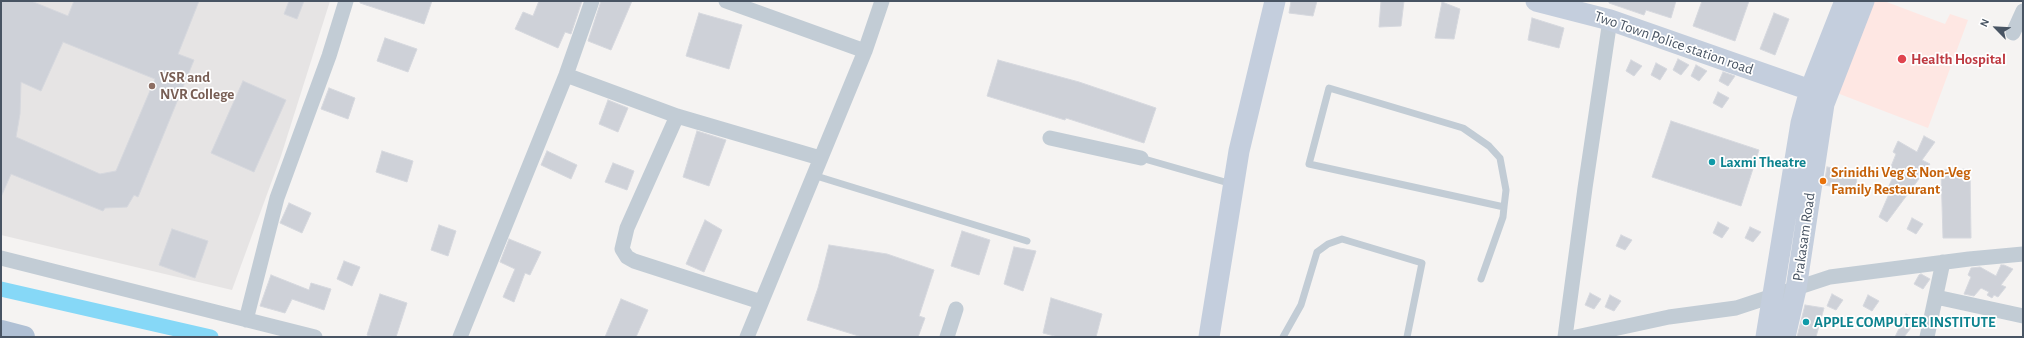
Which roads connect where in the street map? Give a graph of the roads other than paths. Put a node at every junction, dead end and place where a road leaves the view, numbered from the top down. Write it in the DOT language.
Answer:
graph roads {
  1 [pos="346,1"];
  2 [pos="592,1"];
  3 [pos="726,1"];
  4 [pos="882,1"];
  5 [pos="1275,1"];
  6 [pos="1536,1"];
  7 [pos="1845,1"];
  8 [pos="1864,1"];
  9 [pos="749,5"];
  10 [pos="2023,11"];
  11 [pos="1610,20"];
  12 [pos="2013,33"];
  13 [pos="866,51"];
  14 [pos="566,75"];
  15 [pos="1810,90"];
  16 [pos="677,116"];
  17 [pos="1050,138"];
  18 [pos="820,158"];
  19 [pos="1141,158"];
  20 [pos="813,175"];
  21 [pos="1234,185"];
  22 [pos="1504,207"];
  23 [pos="1027,241"];
  24 [pos="2023,254"];
  25 [pos="1,258"];
  26 [pos="1943,262"];
  27 [pos="1481,279"];
  28 [pos="1796,290"];
  29 [pos="1774,297"];
  30 [pos="1936,297"];
  31 [pos="761,302"];
  32 [pos="956,309"];
  33 [pos="2023,316"];
  34 [pos="246,320"];
  35 [pos="1,331"];
  36 [pos="24,337"];
  37 [pos="315,337"];
  38 [pos="460,337"];
  39 [pos="747,337"];
  40 [pos="947,337"];
  41 [pos="1209,337"];
  42 [pos="1283,337"];
  43 [pos="1408,337"];
  44 [pos="1565,337"];
  45 [pos="1576,337"];
  46 [pos="1766,337"];
  47 [pos="1785,337"];
  48 [pos="1927,337"];
  1 -- 34 [label="street"];
  2 -- 14 [label="street"];
  3 -- 9 [label="street"];
  4 -- 13 [label="street"];
  5 -- 21 [label="main road"];
  6 -- 11 [label="main road, Two Town Police station road"];
  7 -- 15 [label="main road, Prakasam Road"];
  8 -- 28 [label="main road, Prakasam Road"];
  9 -- 13 [label="street"];
  10 -- 12 [label="street"];
  11 -- 15 [label="main road, Two Town Police station road"];
  11 -- 44 [label="street"];
  13 -- 18 [label="street"];
  14 -- 16 [label="street"];
  14 -- 38 [label="street"];
  15 -- 29 [label="main road, Prakasam Road"];
  16 -- 18 [label="street"];
  16 -- 31 [label="street"];
  17 -- 19 [label="street"];
  18 -- 20 [label="street"];
  19 -- 21 [label="lane"];
  20 -- 23 [label="lane"];
  20 -- 31 [label="street"];
  21 -- 41 [label="main road"];
  22 -- 22 [label="lane"];
  22 -- 27 [label="lane"];
  24 -- 26 [label="street"];
  25 -- 34 [label="street"];
  26 -- 28 [label="street"];
  26 -- 30 [label="street"];
  28 -- 29 [label="street"];
  28 -- 47 [label="main road, Prakasam Road"];
  29 -- 45 [label="street"];
  29 -- 46 [label="main road, Prakasam Road"];
  30 -- 33 [label="street"];
  30 -- 48 [label="street"];
  31 -- 39 [label="street"];
  32 -- 40 [label="street"];
  34 -- 37 [label="street"];
  35 -- 36 [label="main road"];
  42 -- 43 [label="lane"];
}
